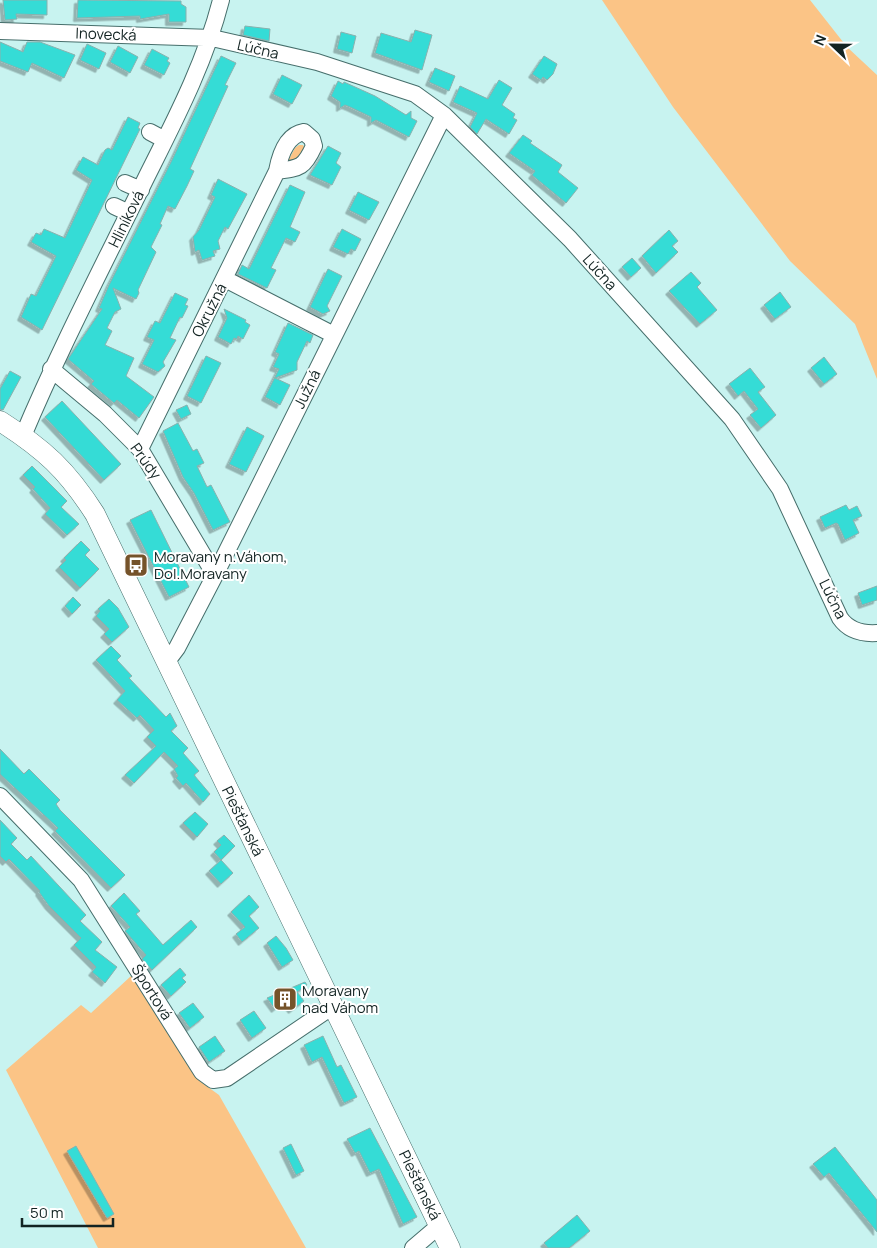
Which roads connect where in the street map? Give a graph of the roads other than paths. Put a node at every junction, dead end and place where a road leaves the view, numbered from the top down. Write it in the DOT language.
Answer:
graph roads {
  1 [pos="221,0"];
  2 [pos="0,30"];
  3 [pos="212,38"];
  4 [pos="444,115"];
  5 [pos="277,172"];
  6 [pos="225,279"];
  7 [pos="334,335"];
  8 [pos="52,369"];
  9 [pos="0,421"];
  10 [pos="23,436"];
  11 [pos="140,449"];
  12 [pos="215,575"];
  13 [pos="877,633"];
  14 [pos="168,660"];
  15 [pos="0,796"];
  16 [pos="333,1006"];
  17 [pos="440,1225"];
  18 [pos="413,1248"];
  19 [pos="450,1248"];
  1 -- 3 [label="street, Hliníková"];
  2 -- 3 [label="street, Inovecká"];
  3 -- 4 [label="street, Lúčna"];
  3 -- 8 [label="street, Hliníková"];
  4 -- 7 [label="street, Južná"];
  4 -- 13 [label="street, Lúčna"];
  5 -- 6 [label="street, Okružná"];
  6 -- 7 [label="street"];
  6 -- 11 [label="street, Okružná"];
  7 -- 12 [label="street, Južná"];
  8 -- 10 [label="street, Hliníková"];
  8 -- 11 [label="street, Prúdy"];
  9 -- 10 [label="main road, Piešťanská"];
  10 -- 14 [label="main road, Piešťanská"];
  11 -- 12 [label="street, Prúdy"];
  12 -- 14 [label="street, Južná"];
  14 -- 16 [label="main road, Piešťanská"];
  15 -- 16 [label="street, Športová"];
  16 -- 17 [label="main road, Piešťanská"];
  17 -- 18 [label="street"];
  17 -- 19 [label="main road, Piešťanská"];
}
